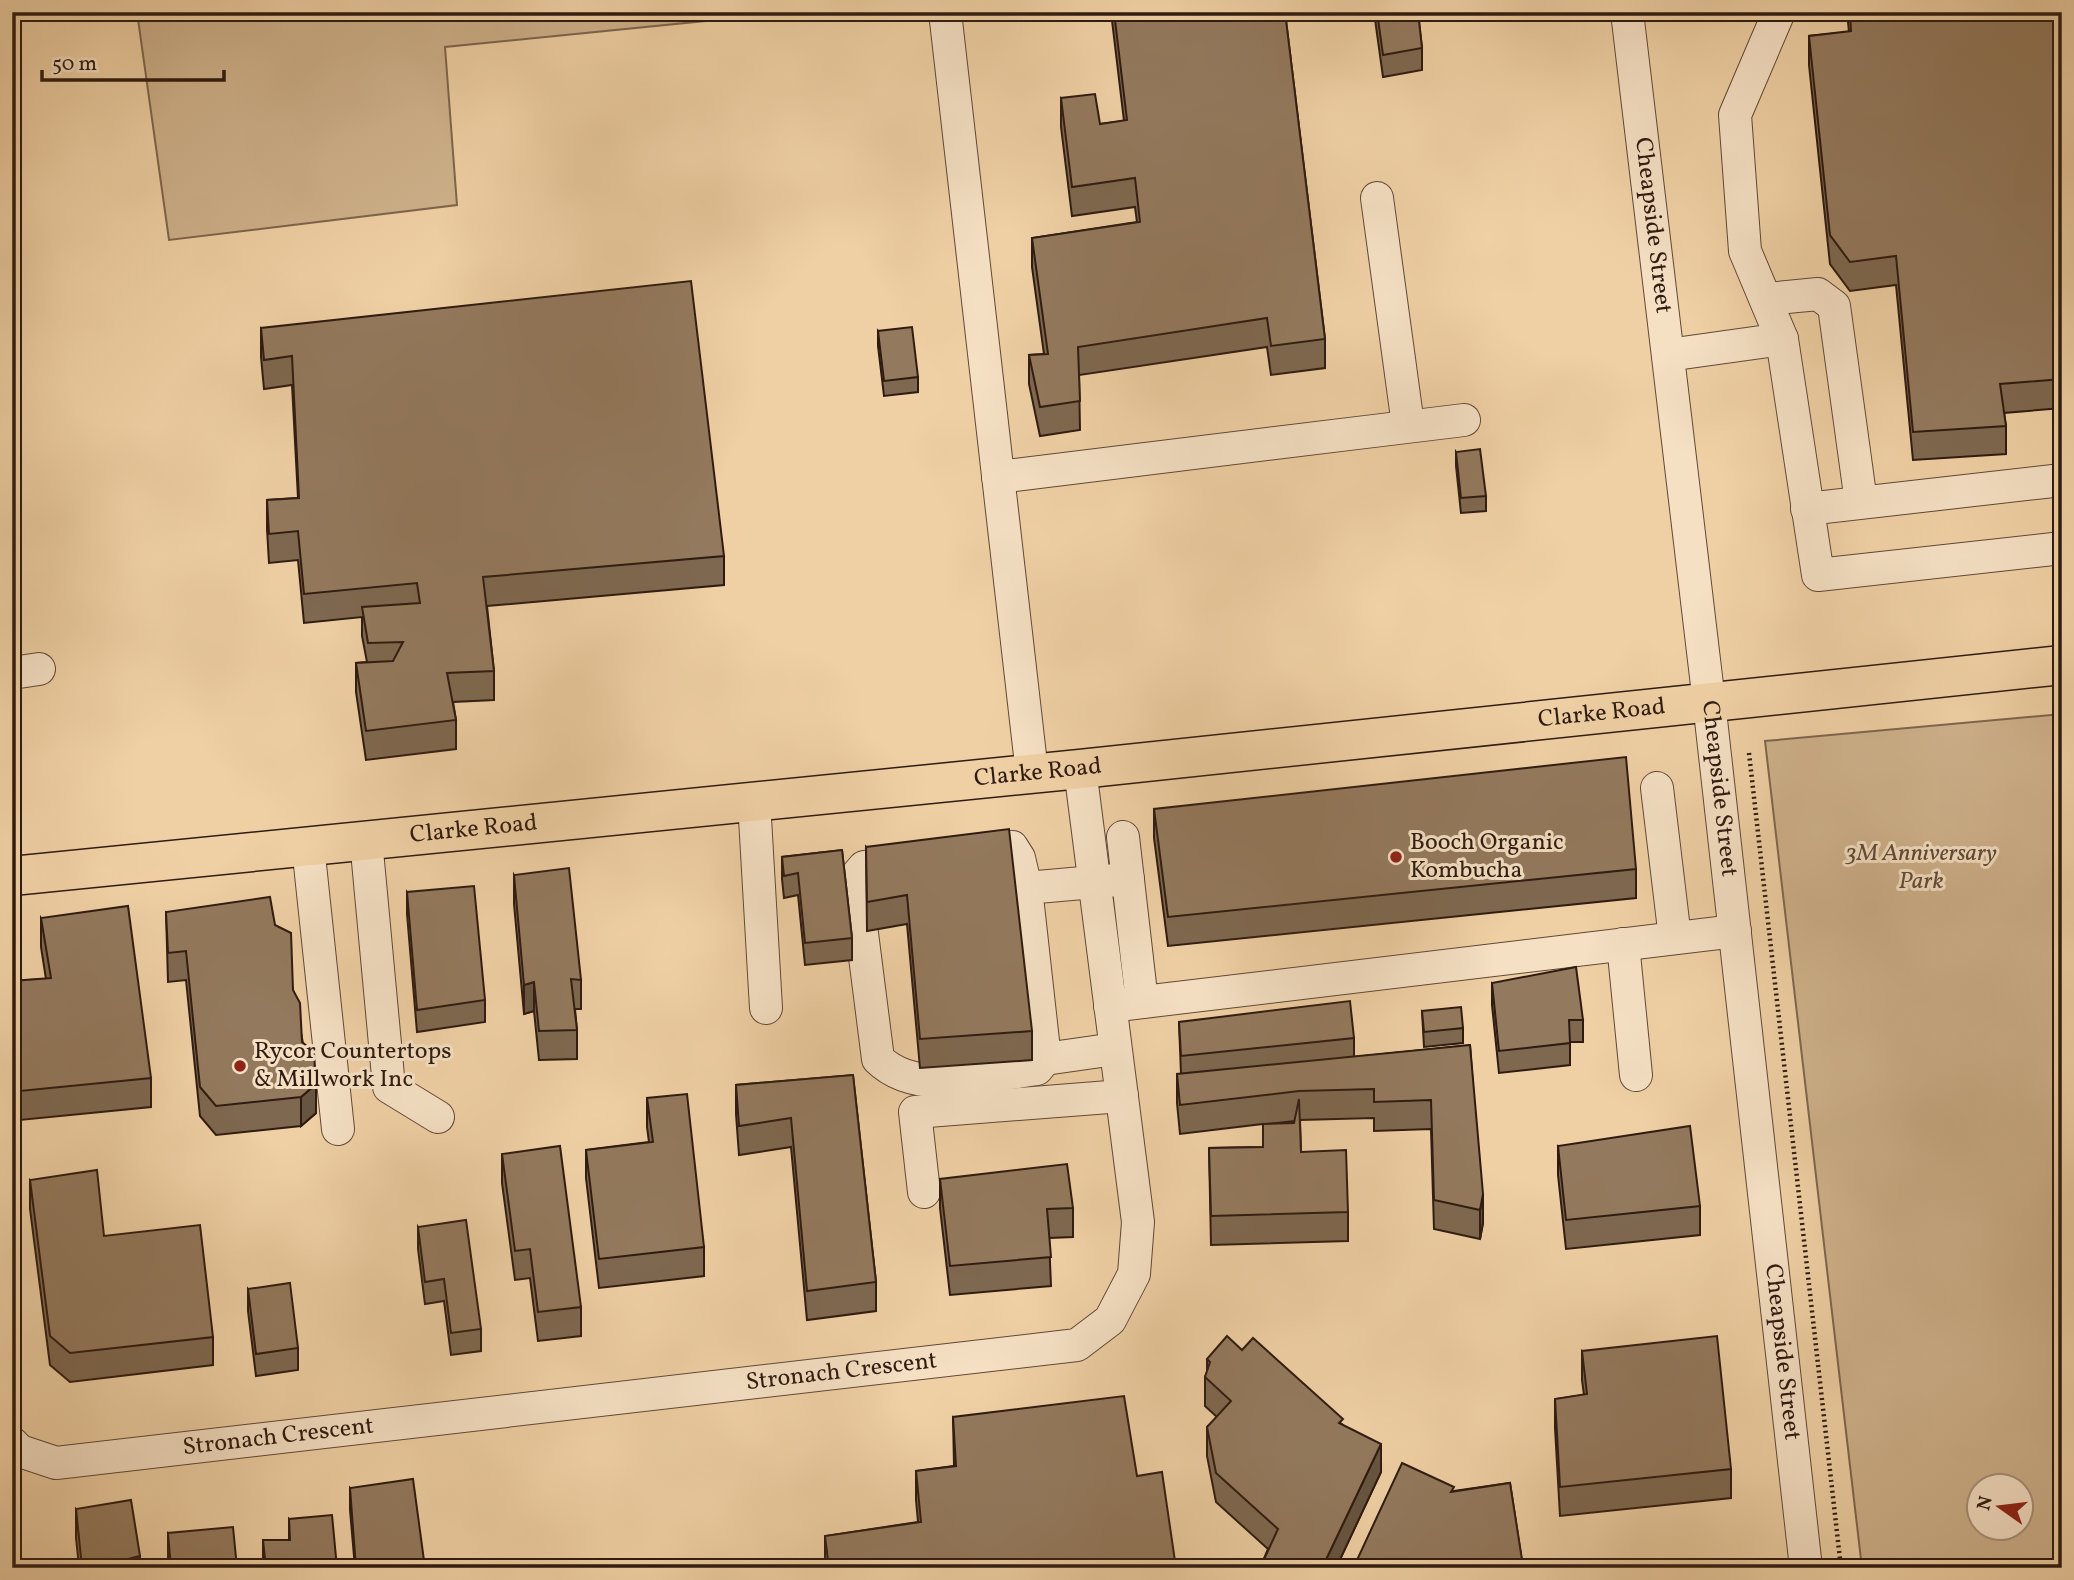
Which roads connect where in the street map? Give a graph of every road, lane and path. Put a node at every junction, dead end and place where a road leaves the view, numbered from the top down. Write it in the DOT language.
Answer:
graph roads {
  1 [pos="945,12"];
  2 [pos="1627,12"];
  3 [pos="1779,12"];
  4 [pos="1377,198"];
  5 [pos="1767,299"];
  6 [pos="1782,339"];
  7 [pos="1668,355"];
  8 [pos="1464,420"];
  9 [pos="1408,425"];
  10 [pos="998,477"];
  11 [pos="2062,480"];
  12 [pos="1861,502"];
  13 [pos="1807,509"];
  14 [pos="2062,548"];
  15 [pos="2062,664"];
  16 [pos="1709,702"];
  17 [pos="1749,752"];
  18 [pos="1080,768"];
  19 [pos="1032,773"];
  20 [pos="1657,788"];
  21 [pos="754,801"];
  22 [pos="1123,837"];
  23 [pos="366,840"];
  24 [pos="307,846"];
  25 [pos="12,876"];
  26 [pos="1128,879"];
  27 [pos="1094,883"];
  28 [pos="1026,888"];
  29 [pos="1735,931"];
  30 [pos="1675,938"];
  31 [pos="1623,944"];
  32 [pos="1143,1002"];
  33 [pos="1110,1006"];
  34 [pos="766,1008"];
  35 [pos="1115,1049"];
  36 [pos="1045,1059"];
  37 [pos="1636,1075"];
  38 [pos="1122,1096"];
  39 [pos="438,1117"];
  40 [pos="338,1129"];
  41 [pos="924,1192"];
  42 [pos="12,1443"];
  43 [pos="1806,1568"];
  44 [pos="1841,1568"];
  1 -- 10 [label="street"];
  2 -- 7 [label="street, Cheapside Street"];
  3 -- 5 [label="street"];
  4 -- 9 [label="street"];
  5 -- 6 [label="street"];
  5 -- 12 [label="street"];
  6 -- 7 [label="street"];
  6 -- 13 [label="street"];
  7 -- 16 [label="street, Cheapside Street"];
  8 -- 9 [label="street"];
  9 -- 10 [label="street"];
  10 -- 19 [label="street"];
  11 -- 12 [label="street"];
  12 -- 13 [label="street"];
  13 -- 14 [label="street"];
  15 -- 16 [label="main road, Clarke Road"];
  16 -- 18 [label="main road, Clarke Road"];
  16 -- 29 [label="street, Cheapside Street"];
  17 -- 44 [label="path"];
  18 -- 19 [label="main road, Clarke Road"];
  18 -- 27 [label="street, Stronach Crescent"];
  19 -- 21 [label="main road, Clarke Road"];
  20 -- 30 [label="street"];
  21 -- 23 [label="main road, Clarke Road"];
  21 -- 34 [label="street"];
  22 -- 26 [label="street"];
  23 -- 24 [label="main road, Clarke Road"];
  23 -- 39 [label="street"];
  24 -- 25 [label="main road, Clarke Road"];
  24 -- 40 [label="street"];
  26 -- 27 [label="street"];
  26 -- 32 [label="street"];
  27 -- 28 [label="street"];
  27 -- 33 [label="street, Stronach Crescent"];
  28 -- 36 [label="street"];
  28 -- 36 [label="street"];
  29 -- 30 [label="street"];
  29 -- 43 [label="street, Cheapside Street"];
  30 -- 31 [label="street"];
  31 -- 32 [label="street"];
  31 -- 37 [label="street"];
  32 -- 33 [label="street"];
  33 -- 35 [label="street, Stronach Crescent"];
  35 -- 36 [label="street"];
  35 -- 38 [label="street, Stronach Crescent"];
  38 -- 41 [label="street"];
  38 -- 42 [label="street, Stronach Crescent"];
}
